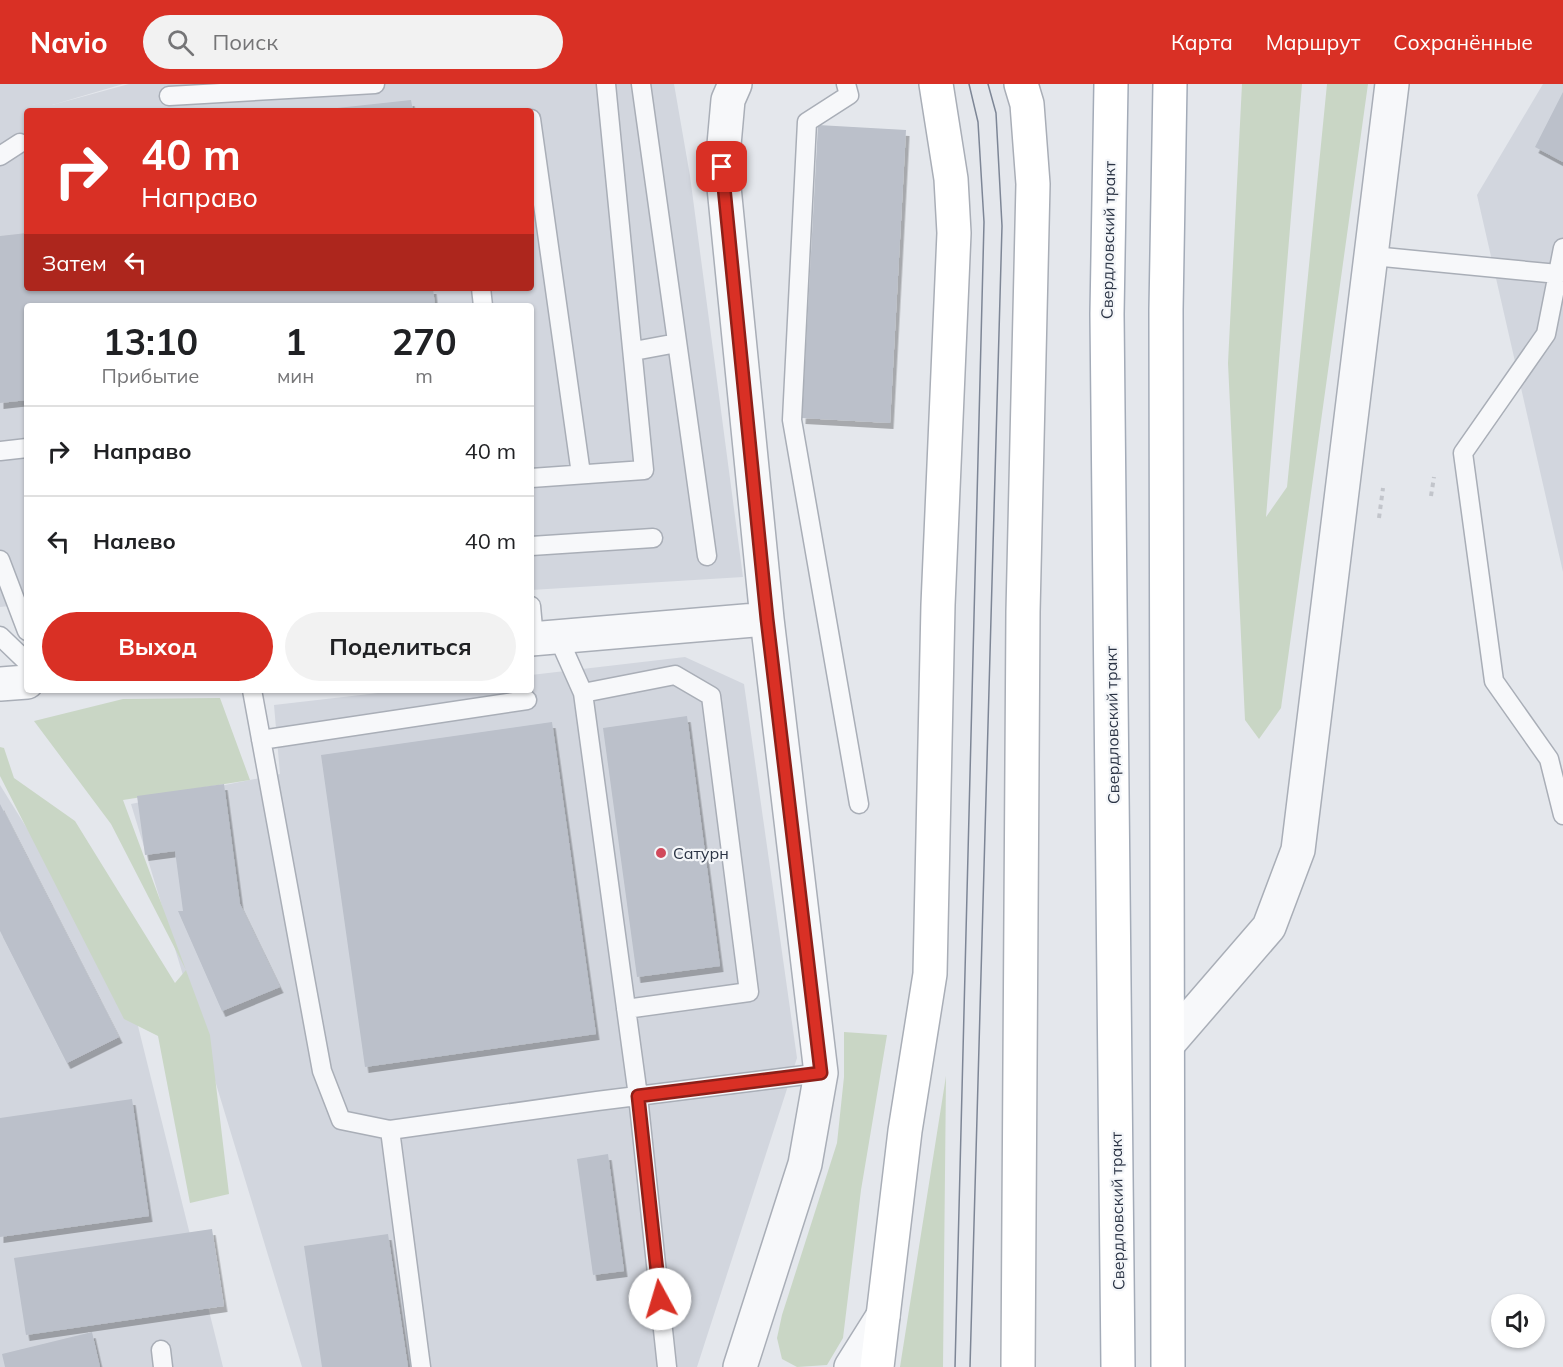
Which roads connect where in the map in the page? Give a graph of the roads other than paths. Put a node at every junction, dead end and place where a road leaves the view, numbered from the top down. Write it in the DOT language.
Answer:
graph roads {
  1 [pos="375,84"];
  2 [pos="606,84"];
  3 [pos="641,84"];
  4 [pos="735,84"];
  5 [pos="846,84"];
  6 [pos="936,84"];
  7 [pos="1021,84"];
  8 [pos="1111,84"];
  9 [pos="1170,84"];
  10 [pos="1392,84"];
  11 [pos="170,96"];
  12 [pos="534,140"];
  13 [pos="20,143"];
  14 [pos="0,156"];
  15 [pos="1563,248"];
  16 [pos="1373,256"];
  17 [pos="1560,273"];
  18 [pos="677,343"];
  19 [pos="634,351"];
  20 [pos="24,448"];
  21 [pos="0,451"];
  22 [pos="581,474"];
  23 [pos="534,478"];
  24 [pos="653,538"];
  25 [pos="534,546"];
  26 [pos="707,556"];
  27 [pos="0,560"];
  28 [pos="534,616"];
  29 [pos="767,619"];
  30 [pos="24,623"];
  31 [pos="0,636"];
  32 [pos="541,638"];
  33 [pos="24,659"];
  34 [pos="24,682"];
  35 [pos="0,684"];
  36 [pos="253,693"];
  37 [pos="583,693"];
  38 [pos="527,700"];
  39 [pos="261,740"];
  40 [pos="859,804"];
  41 [pos="1563,815"];
  42 [pos="626,1009"];
  43 [pos="1168,1044"];
  44 [pos="821,1073"];
  45 [pos="638,1096"];
  46 [pos="390,1131"];
  47 [pos="883,1316"];
  48 [pos="751,1325"];
  49 [pos="421,1367"];
  50 [pos="667,1367"];
  51 [pos="740,1367"];
  52 [pos="767,1367"];
  53 [pos="851,1367"];
  54 [pos="877,1367"];
  55 [pos="1018,1367"];
  56 [pos="1118,1367"];
  57 [pos="1168,1367"];
  1 -- 11 [label="lane"];
  2 -- 19 [label="lane"];
  3 -- 18 [label="lane"];
  4 -- 29 [label="street"];
  5 -- 40 [label="lane"];
  6 -- 47 [label="main road"];
  7 -- 55 [label="main road"];
  8 -- 56 [label="main road, Свердловский тракт"];
  9 -- 43 [label="main road"];
  10 -- 16 [label="street"];
  12 -- 22 [label="lane"];
  13 -- 14 [label="lane"];
  15 -- 17 [label="lane"];
  16 -- 17 [label="lane"];
  16 -- 43 [label="street"];
  17 -- 41 [label="lane"];
  18 -- 19 [label="lane"];
  18 -- 26 [label="lane"];
  19 -- 22 [label="lane"];
  20 -- 21 [label="lane"];
  22 -- 23 [label="lane"];
  24 -- 25 [label="lane"];
  27 -- 30 [label="lane"];
  28 -- 32 [label="lane"];
  29 -- 32 [label="street"];
  29 -- 44 [label="street"];
  31 -- 33 [label="lane"];
  32 -- 37 [label="lane"];
  34 -- 35 [label="street"];
  36 -- 39 [label="lane"];
  37 -- 42 [label="lane"];
  37 -- 42 [label="lane"];
  38 -- 39 [label="lane"];
  39 -- 46 [label="lane"];
  42 -- 45 [label="lane"];
  43 -- 57 [label="main road"];
  44 -- 45 [label="lane"];
  44 -- 48 [label="street"];
  45 -- 46 [label="lane"];
  45 -- 50 [label="lane"];
  46 -- 49 [label="lane"];
  47 -- 53 [label="street"];
  47 -- 54 [label="main road"];
  48 -- 51 [label="street"];
  48 -- 52 [label="street"];
}
